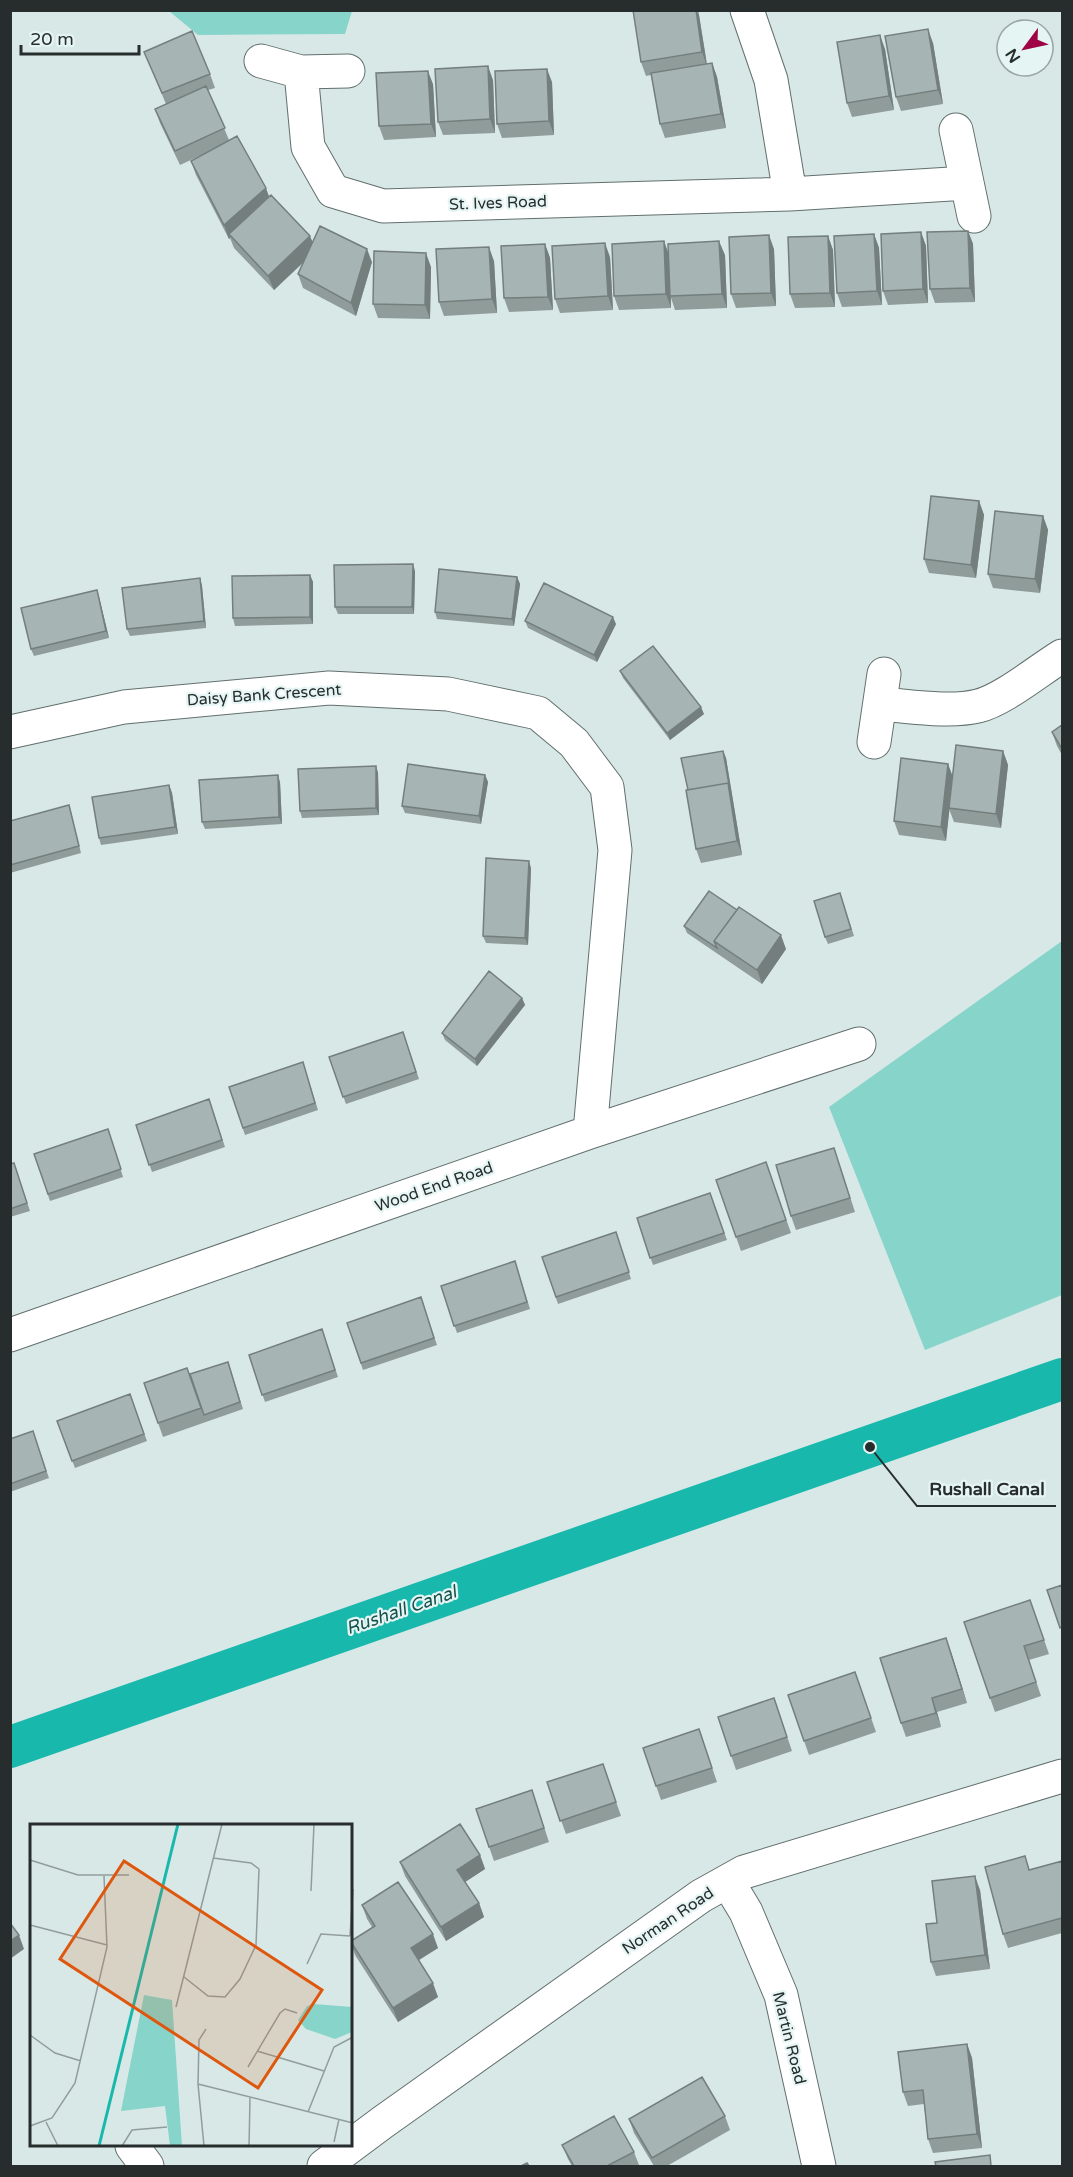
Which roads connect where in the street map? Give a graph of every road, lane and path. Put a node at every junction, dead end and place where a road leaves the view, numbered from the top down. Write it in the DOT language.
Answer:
graph roads {
  1 [pos="747,10"];
  2 [pos="261,61"];
  3 [pos="348,71"];
  4 [pos="301,72"];
  5 [pos="956,130"];
  6 [pos="967,183"];
  7 [pos="790,194"];
  8 [pos="974,216"];
  9 [pos="1062,656"];
  10 [pos="10,732"];
  11 [pos="873,742"];
  12 [pos="859,1044"];
  13 [pos="590,1132"];
  14 [pos="10,1335"];
  15 [pos="1062,1776"];
  16 [pos="728,1882"];
  17 [pos="352,2145"];
  18 [pos="133,2147"];
  19 [pos="349,2147"];
  20 [pos="147,2166"];
  21 [pos="324,2166"];
  22 [pos="819,2166"];
  1 -- 7 [label="street"];
  2 -- 4 [label="street"];
  3 -- 4 [label="street"];
  4 -- 7 [label="street, St. Ives Road"];
  5 -- 6 [label="street"];
  6 -- 7 [label="street, St. Ives Road"];
  6 -- 8 [label="street"];
  9 -- 11 [label="street"];
  10 -- 13 [label="street, Daisy Bank Crescent"];
  12 -- 13 [label="street, Wood End Road"];
  13 -- 14 [label="street, Wood End Road"];
  15 -- 16 [label="street, Norman Road"];
  16 -- 17 [label="street, Norman Road"];
  16 -- 22 [label="street, Martin Road"];
  18 -- 20 [label="street"];
  19 -- 21 [label="street, Norman Road"];
}
